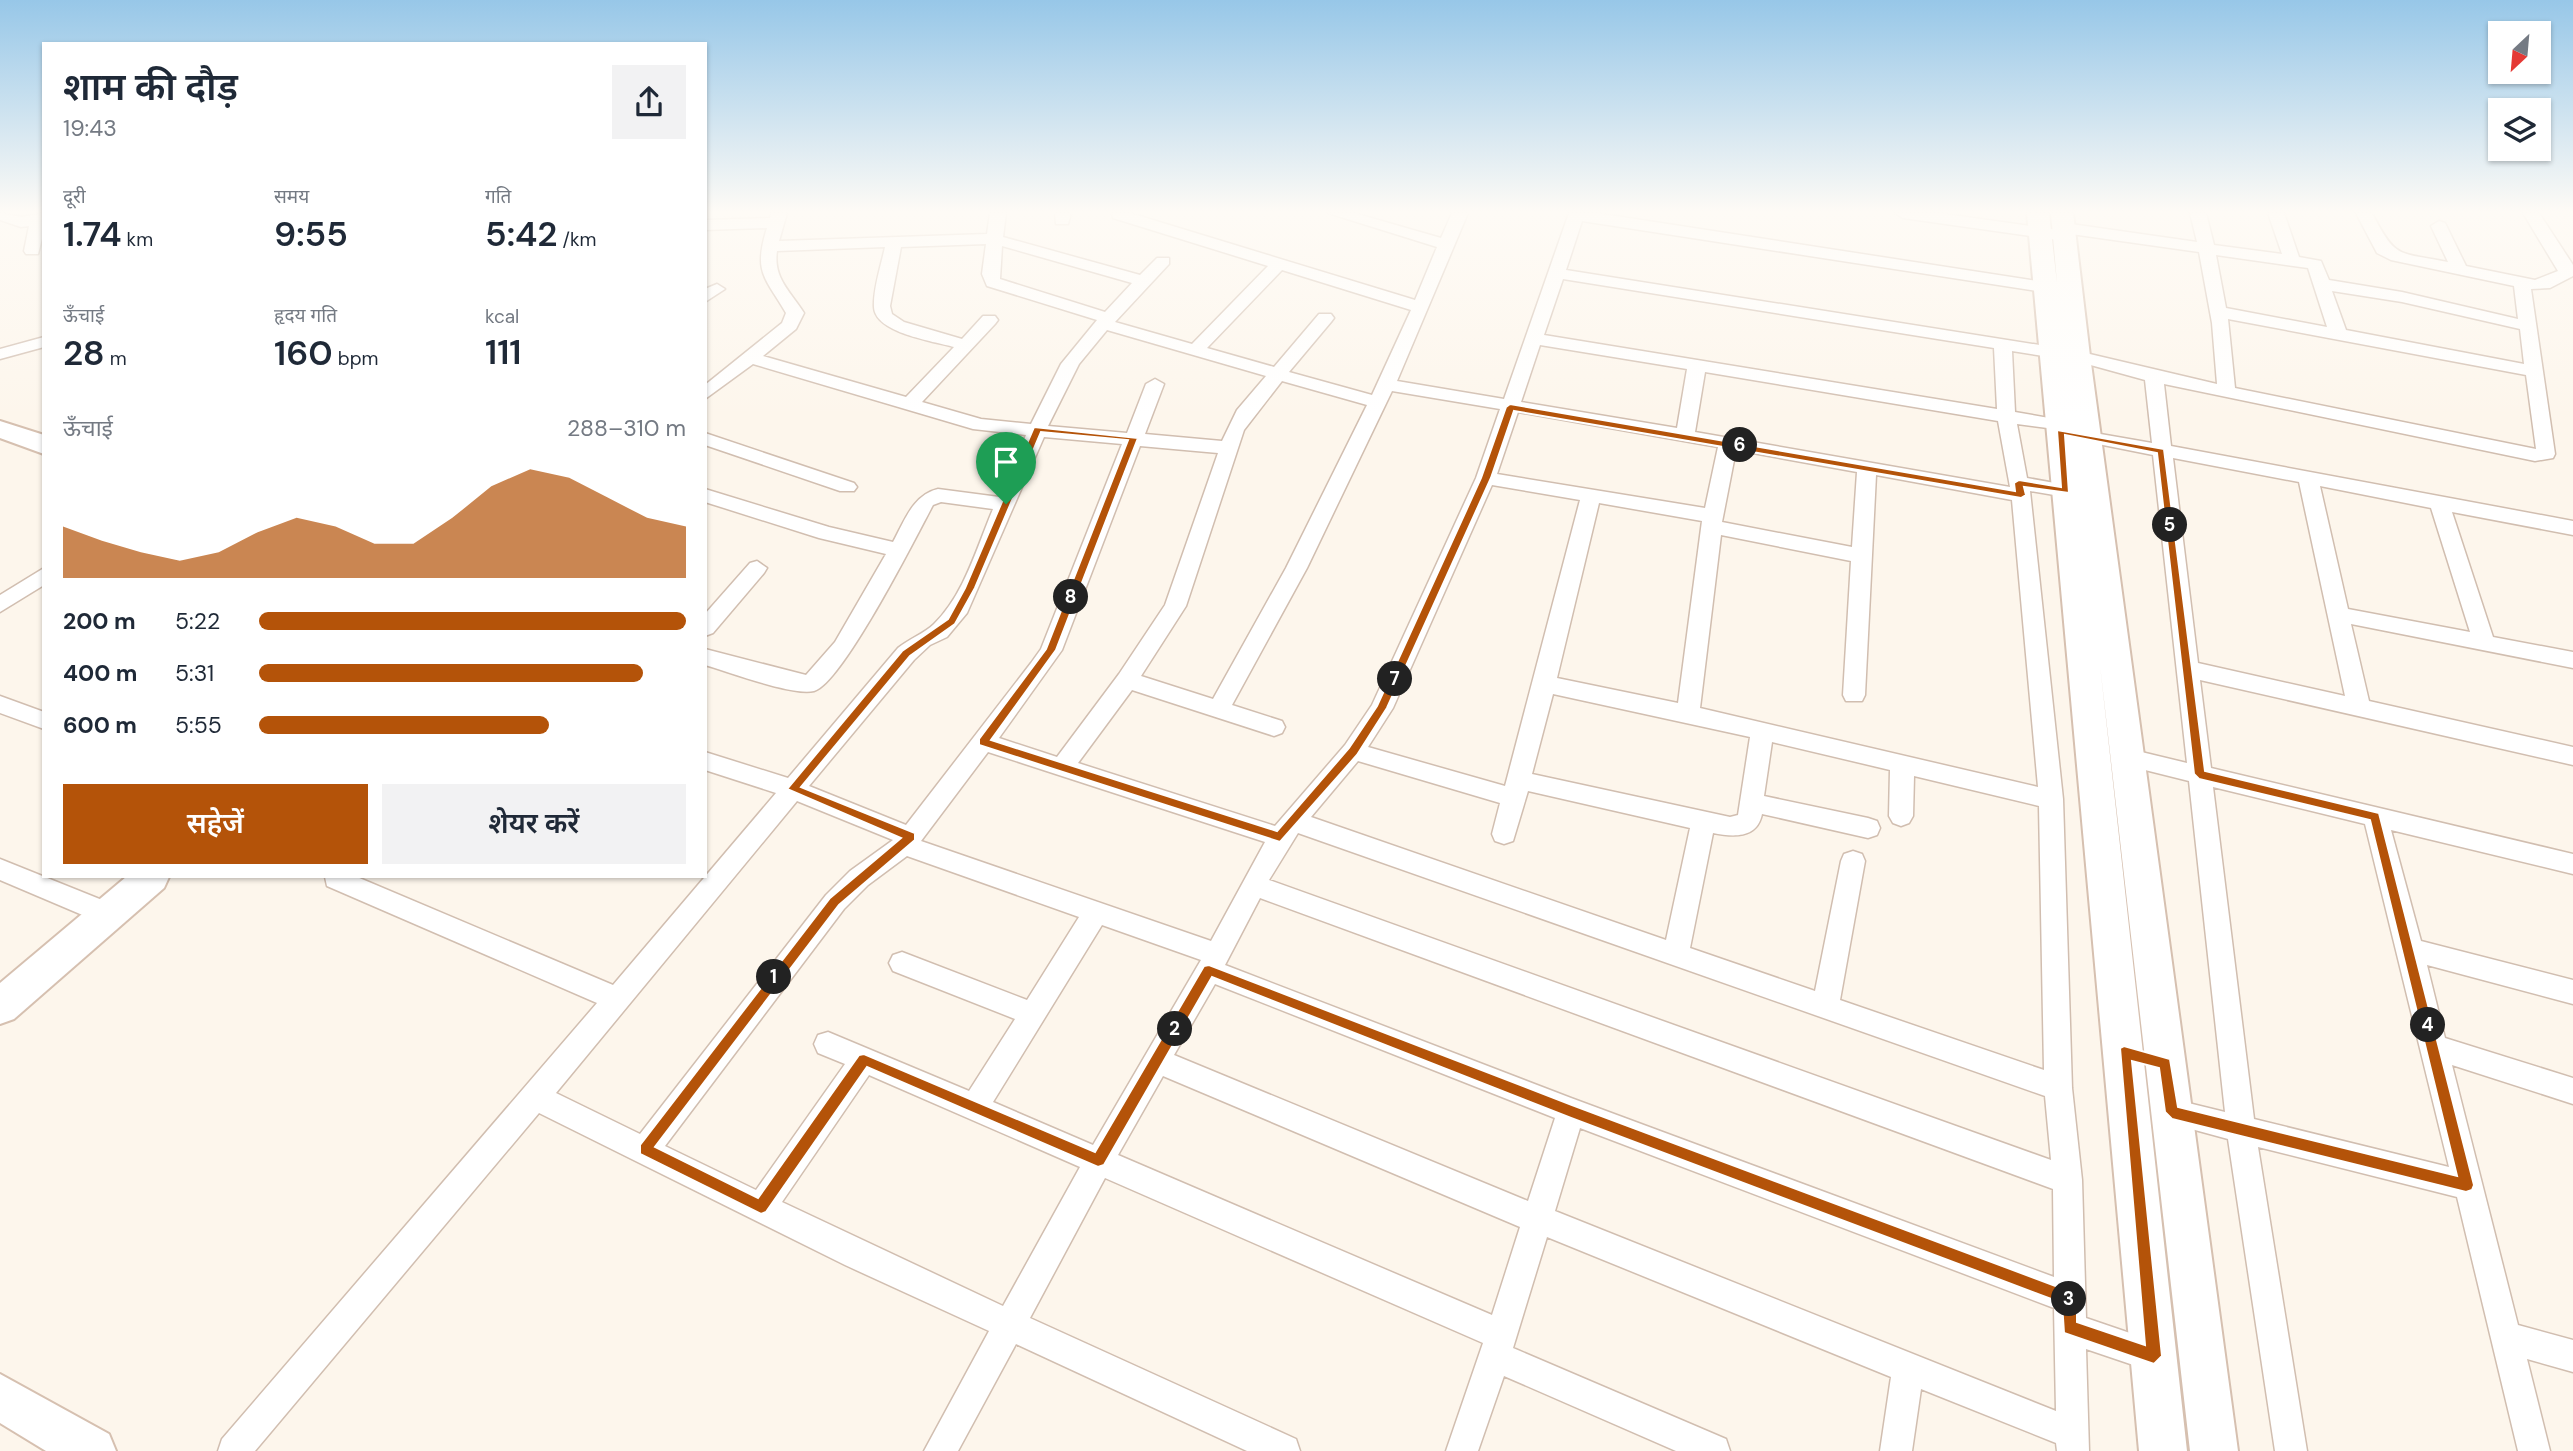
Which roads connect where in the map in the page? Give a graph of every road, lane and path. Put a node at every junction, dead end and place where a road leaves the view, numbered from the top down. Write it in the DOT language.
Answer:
graph roads {
  1 [pos="772,281"];
  2 [pos="887,281"];
  3 [pos="993,281"];
  4 [pos="1142,281"];
  5 [pos="1263,281"];
  6 [pos="1334,281"];
  7 [pos="1431,281"];
  8 [pos="1553,281"];
  9 [pos="1605,281"];
  10 [pos="2010,281"];
  11 [pos="2045,281"];
  12 [pos="2058,281"];
  13 [pos="2214,281"];
  14 [pos="2322,281"];
  15 [pos="2511,281"];
  16 [pos="2551,281"];
  17 [pos="2522,283"];
  18 [pos="2323,284"];
  19 [pos="2044,286"];
  20 [pos="1421,307"];
  21 [pos="2220,312"];
  22 [pos="1325,318"];
  23 [pos="989,320"];
  24 [pos="1105,321"];
  25 [pos="2528,326"];
  26 [pos="2338,333"];
  27 [pos="1534,339"];
  28 [pos="42,343"];
  29 [pos="2003,343"];
  30 [pos="965,345"];
  31 [pos="1195,351"];
  32 [pos="0,354"];
  33 [pos="2064,354"];
  34 [pos="752,358"];
  35 [pos="1697,364"];
  36 [pos="2534,371"];
  37 [pos="1276,374"];
  38 [pos="2154,377"];
  39 [pos="1155,384"];
  40 [pos="2226,391"];
  41 [pos="707,392"];
  42 [pos="1381,393"];
  43 [pos="908,405"];
  44 [pos="1510,407"];
  45 [pos="2006,416"];
  46 [pos="0,429"];
  47 [pos="1037,429"];
  48 [pos="2069,431"];
  49 [pos="1685,436"];
  50 [pos="1134,438"];
  51 [pos="40,440"];
  52 [pos="707,440"];
  53 [pos="1728,443"];
  54 [pos="1229,449"];
  55 [pos="2161,451"];
  56 [pos="1867,468"];
  57 [pos="1486,478"];
  58 [pos="2308,478"];
  59 [pos="847,487"];
  60 [pos="2020,489"];
  61 [pos="2066,491"];
  62 [pos="707,496"];
  63 [pos="1591,496"];
  64 [pos="2439,503"];
  65 [pos="1006,504"];
  66 [pos="1712,521"];
  67 [pos="2573,528"];
  68 [pos="900,551"];
  69 [pos="1862,556"];
  70 [pos="757,568"];
  71 [pos="40,582"];
  72 [pos="0,605"];
  73 [pos="2337,614"];
  74 [pos="707,626"];
  75 [pos="2484,642"];
  76 [pos="2099,645"];
  77 [pos="707,658"];
  78 [pos="2573,660"];
  79 [pos="2188,669"];
  80 [pos="1127,680"];
  81 [pos="1545,684"];
  82 [pos="1854,695"];
  83 [pos="0,704"];
  84 [pos="2359,708"];
  85 [pos="1218,709"];
  86 [pos="1688,714"];
  87 [pos="42,720"];
  88 [pos="1274,727"];
  89 [pos="1762,731"];
  90 [pos="983,742"];
  91 [pos="1353,751"];
  92 [pos="2573,756"];
  93 [pos="2129,758"];
  94 [pos="707,762"];
  95 [pos="1902,765"];
  96 [pos="1062,767"];
  97 [pos="2199,774"];
  98 [pos="793,789"];
  99 [pos="1516,789"];
  100 [pos="2051,799"];
  101 [pos="1751,802"];
  102 [pos="1901,816"];
  103 [pos="2375,816"];
  104 [pos="1703,821"];
  105 [pos="1868,828"];
  106 [pos="1287,829"];
  107 [pos="1504,834"];
  108 [pos="907,841"];
  109 [pos="1853,861"];
  110 [pos="2573,864"];
  111 [pos="0,869"];
  112 [pos="711,876"];
  113 [pos="150,878"];
  114 [pos="337,878"];
  115 [pos="1253,885"];
  116 [pos="1096,912"];
  117 [pos="108,914"];
  118 [pos="2410,949"];
  119 [pos="1676,955"];
  120 [pos="1212,962"];
  121 [pos="902,963"];
  122 [pos="2573,992"];
  123 [pos="617,999"];
  124 [pos="0,1007"];
  125 [pos="1825,1007"];
  126 [pos="1033,1014"];
  127 [pos="828,1044"];
  128 [pos="2433,1046"];
  129 [pos="2124,1052"];
  130 [pos="864,1060"];
  131 [pos="1157,1061"];
  132 [pos="2166,1064"];
  133 [pos="2058,1088"];
  134 [pos="2573,1091"];
  135 [pos="536,1097"];
  136 [pos="975,1107"];
  137 [pos="1571,1111"];
  138 [pos="2172,1112"];
  139 [pos="2241,1130"];
  140 [pos="645,1150"];
  141 [pos="1098,1161"];
  142 [pos="2067,1180"];
  143 [pos="2466,1185"];
  144 [pos="761,1207"];
  145 [pos="1537,1219"];
  146 [pos="2069,1313"];
  147 [pos="1010,1326"];
  148 [pos="2505,1336"];
  149 [pos="1498,1346"];
  150 [pos="2154,1356"];
  151 [pos="2573,1356"];
  152 [pos="1908,1369"];
  153 [pos="0,1397"];
  154 [pos="2162,1432"];
  155 [pos="2213,1440"];
  156 [pos="2072,1442"];
  157 [pos="92,1451"];
  158 [pos="234,1451"];
  159 [pos="940,1451"];
  160 [pos="1284,1451"];
  161 [pos="1462,1451"];
  162 [pos="1714,1451"];
  163 [pos="1896,1451"];
  164 [pos="2291,1451"];
  165 [pos="2534,1451"];
  1 -- 34 [label="street"];
  2 -- 30 [label="street"];
  3 -- 24 [label="street"];
  4 -- 24 [label="street"];
  5 -- 31 [label="street"];
  6 -- 20 [label="street"];
  7 -- 20 [label="street"];
  8 -- 27 [label="street"];
  9 -- 29 [label="street"];
  10 -- 19 [label="street"];
  11 -- 19 [label="street"];
  12 -- 33 [label="street"];
  13 -- 21 [label="street"];
  14 -- 18 [label="street"];
  15 -- 17 [label="street"];
  16 -- 17 [label="street"];
  17 -- 25 [label="street"];
  18 -- 25 [label="street"];
  18 -- 26 [label="street"];
  19 -- 33 [label="street"];
  20 -- 42 [label="street"];
  21 -- 26 [label="street"];
  21 -- 40 [label="street"];
  22 -- 37 [label="street"];
  23 -- 30 [label="street"];
  24 -- 31 [label="street"];
  24 -- 47 [label="street"];
  25 -- 36 [label="street"];
  26 -- 36 [label="street"];
  27 -- 35 [label="street"];
  27 -- 44 [label="street"];
  28 -- 32 [label="street"];
  29 -- 33 [label="street"];
  29 -- 45 [label="street"];
  30 -- 43 [label="street"];
  31 -- 37 [label="street"];
  33 -- 38 [label="street"];
  33 -- 48 [label="street"];
  34 -- 41 [label="street"];
  34 -- 43 [label="street"];
  35 -- 45 [label="street"];
  35 -- 49 [label="street"];
  36 -- 40 [label="street"];
  37 -- 42 [label="street"];
  37 -- 54 [label="street"];
  38 -- 40 [label="street"];
  38 -- 55 [label="street"];
  39 -- 50 [label="street"];
  42 -- 44 [label="street"];
  42 -- 85 [label="street"];
  43 -- 47 [label="street"];
  44 -- 49 [label="street"];
  44 -- 57 [label="street"];
  45 -- 48 [label="street"];
  45 -- 60 [label="street"];
  46 -- 51 [label="street"];
  47 -- 50 [label="street"];
  47 -- 65 [label="street"];
  48 -- 55 [label="street"];
  48 -- 61 [label="street"];
  48 -- 76 [label="street"];
  49 -- 53 [label="street"];
  50 -- 54 [label="street"];
  50 -- 90 [label="street"];
  52 -- 59 [label="street"];
  53 -- 56 [label="street"];
  53 -- 66 [label="street"];
  54 -- 80 [label="street"];
  55 -- 58 [label="street"];
  55 -- 79 [label="street"];
  56 -- 60 [label="street"];
  56 -- 69 [label="street"];
  57 -- 63 [label="street"];
  57 -- 91 [label="street"];
  58 -- 64 [label="street"];
  58 -- 73 [label="street"];
  60 -- 61 [label="street"];
  60 -- 100 [label="street"];
  61 -- 76 [label="street"];
  62 -- 68 [label="street"];
  63 -- 66 [label="street"];
  63 -- 81 [label="street"];
  64 -- 67 [label="street"];
  64 -- 75 [label="street"];
  65 -- 68 [label="street"];
  65 -- 98 [label="street"];
  66 -- 69 [label="street"];
  66 -- 86 [label="street"];
  68 -- 77 [label="street"];
  69 -- 82 [label="street"];
  70 -- 74 [label="street"];
  71 -- 72 [label="street"];
  73 -- 75 [label="street"];
  73 -- 84 [label="street"];
  75 -- 78 [label="street"];
  76 -- 93 [label="street"];
  76 -- 129 [label="street"];
  79 -- 84 [label="street"];
  79 -- 97 [label="street"];
  80 -- 85 [label="street"];
  80 -- 96 [label="street"];
  81 -- 86 [label="street"];
  81 -- 99 [label="street"];
  83 -- 87 [label="street"];
  84 -- 92 [label="street"];
  85 -- 88 [label="street"];
  86 -- 89 [label="street"];
  89 -- 95 [label="street"];
  89 -- 101 [label="street"];
  90 -- 96 [label="street"];
  90 -- 108 [label="street"];
  91 -- 99 [label="street"];
  91 -- 106 [label="street"];
  93 -- 97 [label="street"];
  93 -- 132 [label="street"];
  94 -- 98 [label="street"];
  95 -- 100 [label="street"];
  95 -- 102 [label="street"];
  96 -- 106 [label="street"];
  97 -- 103 [label="street"];
  97 -- 139 [label="street"];
  98 -- 108 [label="street"];
  98 -- 112 [label="street"];
  99 -- 104 [label="street"];
  99 -- 107 [label="street"];
  100 -- 133 [label="street"];
  101 -- 104 [label="street"];
  101 -- 105 [label="street"];
  103 -- 110 [label="street"];
  103 -- 118 [label="street"];
  104 -- 119 [label="street"];
  106 -- 115 [label="street"];
  106 -- 119 [label="street"];
  108 -- 116 [label="street"];
  108 -- 140 [label="street"];
  109 -- 125 [label="street"];
  111 -- 117 [label="street"];
  112 -- 123 [label="street"];
  113 -- 117 [label="street"];
  114 -- 123 [label="street"];
  115 -- 120 [label="street"];
  115 -- 142 [label="street"];
  116 -- 120 [label="street"];
  116 -- 126 [label="street"];
  117 -- 124 [label="street"];
  118 -- 122 [label="street"];
  118 -- 128 [label="street"];
  119 -- 125 [label="street"];
  120 -- 131 [label="street"];
  120 -- 137 [label="street"];
  121 -- 126 [label="street"];
  123 -- 135 [label="street"];
  125 -- 133 [label="street"];
  126 -- 136 [label="street"];
  127 -- 130 [label="street"];
  128 -- 134 [label="street"];
  128 -- 143 [label="street"];
  129 -- 132 [label="street"];
  129 -- 150 [label="street"];
  130 -- 136 [label="street"];
  130 -- 144 [label="street"];
  131 -- 141 [label="street"];
  131 -- 145 [label="street"];
  132 -- 138 [label="street"];
  133 -- 142 [label="street"];
  135 -- 140 [label="street"];
  135 -- 158 [label="street"];
  136 -- 141 [label="street"];
  137 -- 145 [label="street"];
  137 -- 146 [label="street"];
  138 -- 139 [label="street"];
  138 -- 155 [label="street"];
  139 -- 143 [label="street"];
  139 -- 164 [label="street"];
  140 -- 144 [label="street"];
  141 -- 147 [label="street"];
  141 -- 149 [label="street"];
  142 -- 146 [label="street"];
  143 -- 148 [label="street"];
  144 -- 147 [label="street"];
  145 -- 149 [label="street"];
  145 -- 152 [label="street"];
  146 -- 150 [label="street"];
  146 -- 156 [label="street"];
  147 -- 159 [label="street"];
  147 -- 160 [label="street"];
  148 -- 151 [label="street"];
  148 -- 165 [label="street"];
  149 -- 161 [label="street"];
  149 -- 162 [label="street"];
  150 -- 154 [label="street"];
  152 -- 156 [label="street"];
  152 -- 163 [label="street"];
  153 -- 157 [label="street"];
  154 -- 155 [label="street"];
}
